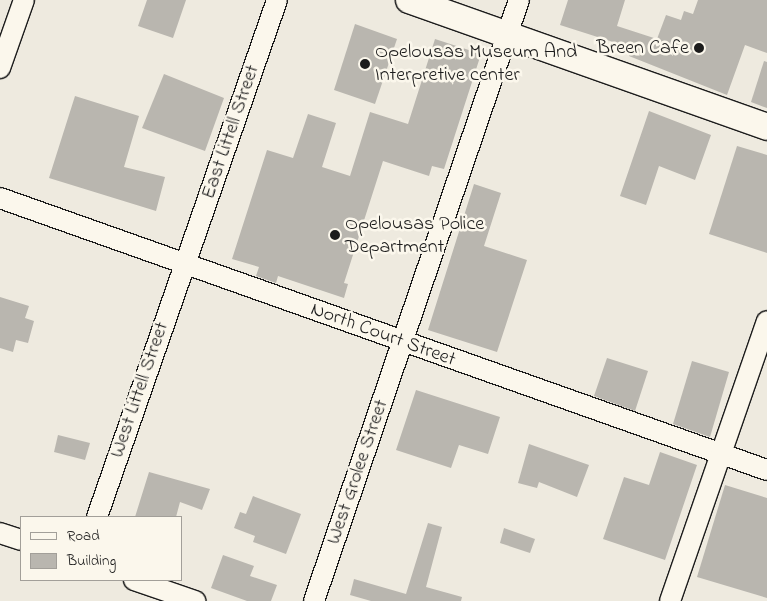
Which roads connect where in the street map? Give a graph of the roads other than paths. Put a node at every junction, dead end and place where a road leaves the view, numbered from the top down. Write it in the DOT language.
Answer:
graph roads {
  1 [pos="24,0"];
  2 [pos="277,0"];
  3 [pos="409,0"];
  4 [pos="519,0"];
  5 [pos="507,35"];
  6 [pos="0,68"];
  7 [pos="767,127"];
  8 [pos="0,198"];
  9 [pos="183,263"];
  10 [pos="767,321"];
  11 [pos="404,343"];
  12 [pos="720,454"];
  13 [pos="767,470"];
  14 [pos="97,516"];
  15 [pos="0,533"];
  16 [pos="20,540"];
  17 [pos="137,581"];
  18 [pos="195,601"];
  19 [pos="314,601"];
  20 [pos="670,601"];
  1 -- 6 [label="street"];
  2 -- 9 [label="street, East Littell Street"];
  3 -- 5 [label="main road"];
  4 -- 5 [label="street, West Grolee Street"];
  5 -- 7 [label="main road"];
  5 -- 11 [label="street, West Grolee Street"];
  8 -- 9 [label="street, North Court Street"];
  9 -- 11 [label="street, North Court Street"];
  9 -- 14 [label="street, West Littell Street"];
  10 -- 12 [label="street"];
  11 -- 12 [label="street, North Court Street"];
  11 -- 19 [label="street, West Grolee Street"];
  12 -- 13 [label="street, North Court Street"];
  12 -- 20 [label="street"];
  15 -- 16 [label="street"];
  17 -- 18 [label="street"];
}
